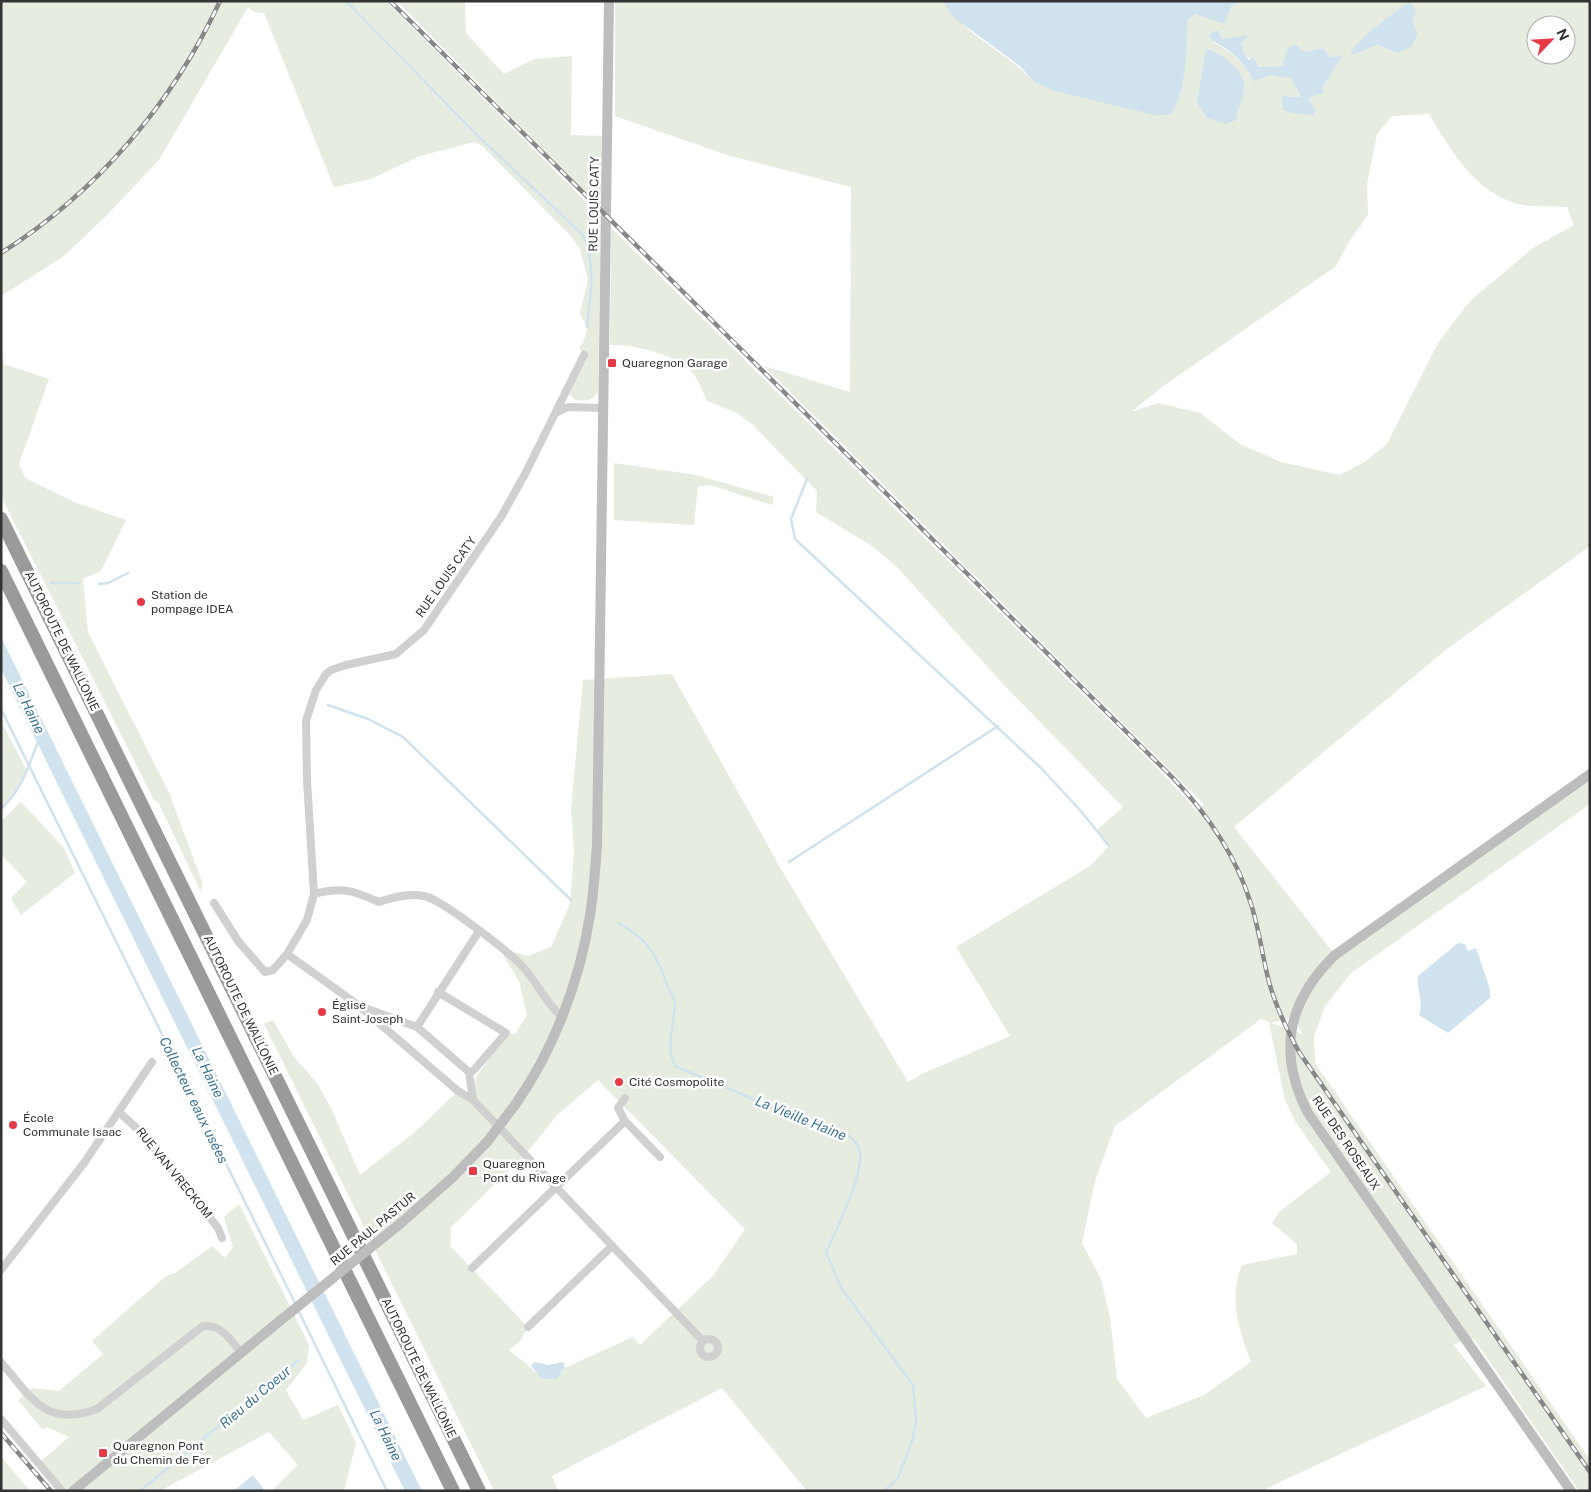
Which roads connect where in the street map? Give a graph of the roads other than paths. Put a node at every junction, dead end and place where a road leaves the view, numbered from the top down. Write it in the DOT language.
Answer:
graph roads {
  1 [pos="609,1"];
  2 [pos="584,355"];
  3 [pos="603,408"];
  4 [pos="556,413"];
  5 [pos="1,519"];
  6 [pos="1,571"];
  7 [pos="1590,774"];
  8 [pos="314,894"];
  9 [pos="214,903"];
  10 [pos="591,912"];
  11 [pos="479,931"];
  12 [pos="287,954"];
  13 [pos="438,992"];
  14 [pos="358,1006"];
  15 [pos="561,1016"];
  16 [pos="417,1027"];
  17 [pos="152,1062"];
  18 [pos="471,1072"];
  19 [pos="625,1098"];
  20 [pos="472,1100"];
  21 [pos="120,1112"];
  22 [pos="625,1121"];
  23 [pos="660,1157"];
  24 [pos="556,1187"];
  25 [pos="222,1238"];
  26 [pos="612,1246"];
  27 [pos="472,1268"];
  28 [pos="1,1270"];
  29 [pos="528,1327"];
  30 [pos="703,1341"];
  31 [pos="241,1353"];
  32 [pos="1,1362"];
  33 [pos="1,1419"];
  34 [pos="62,1491"];
  35 [pos="73,1491"];
  36 [pos="453,1491"];
  37 [pos="478,1491"];
  38 [pos="1571,1491"];
  1 -- 3 [label="main road, RUE LOUIS CATY"];
  2 -- 4 [label="street, RUE LOUIS CATY"];
  3 -- 4 [label="street"];
  3 -- 10 [label="main road, RUE LOUIS CATY"];
  4 -- 8 [label="street, RUE LOUIS CATY"];
  5 -- 37 [label="highway, AUTOROUTE DE WALLONIE"];
  6 -- 36 [label="highway, AUTOROUTE DE WALLONIE"];
  7 -- 38 [label="main road, RUE DES ROSEAUX"];
  8 -- 11 [label="street"];
  8 -- 12 [label="street, RUE LOUIS CATY"];
  9 -- 12 [label="street, RUE LOUIS CATY"];
  10 -- 15 [label="main road, RUE PAUL PASTUR"];
  11 -- 13 [label="street"];
  11 -- 15 [label="street"];
  12 -- 14 [label="street"];
  13 -- 16 [label="street"];
  13 -- 18 [label="street"];
  14 -- 16 [label="street"];
  14 -- 20 [label="street"];
  15 -- 31 [label="main road, RUE PAUL PASTUR, bridge"];
  16 -- 18 [label="street"];
  17 -- 21 [label="street"];
  18 -- 20 [label="street"];
  19 -- 22 [label="street"];
  20 -- 24 [label="street"];
  21 -- 25 [label="street, RUE VAN VRECKOM"];
  21 -- 28 [label="street"];
  22 -- 23 [label="street"];
  22 -- 24 [label="street"];
  24 -- 26 [label="street"];
  24 -- 27 [label="street"];
  26 -- 29 [label="street"];
  26 -- 30 [label="street"];
  31 -- 32 [label="street"];
  31 -- 35 [label="main road, RUE PAUL PASTUR"];
  33 -- 34 [label="street"];
}
